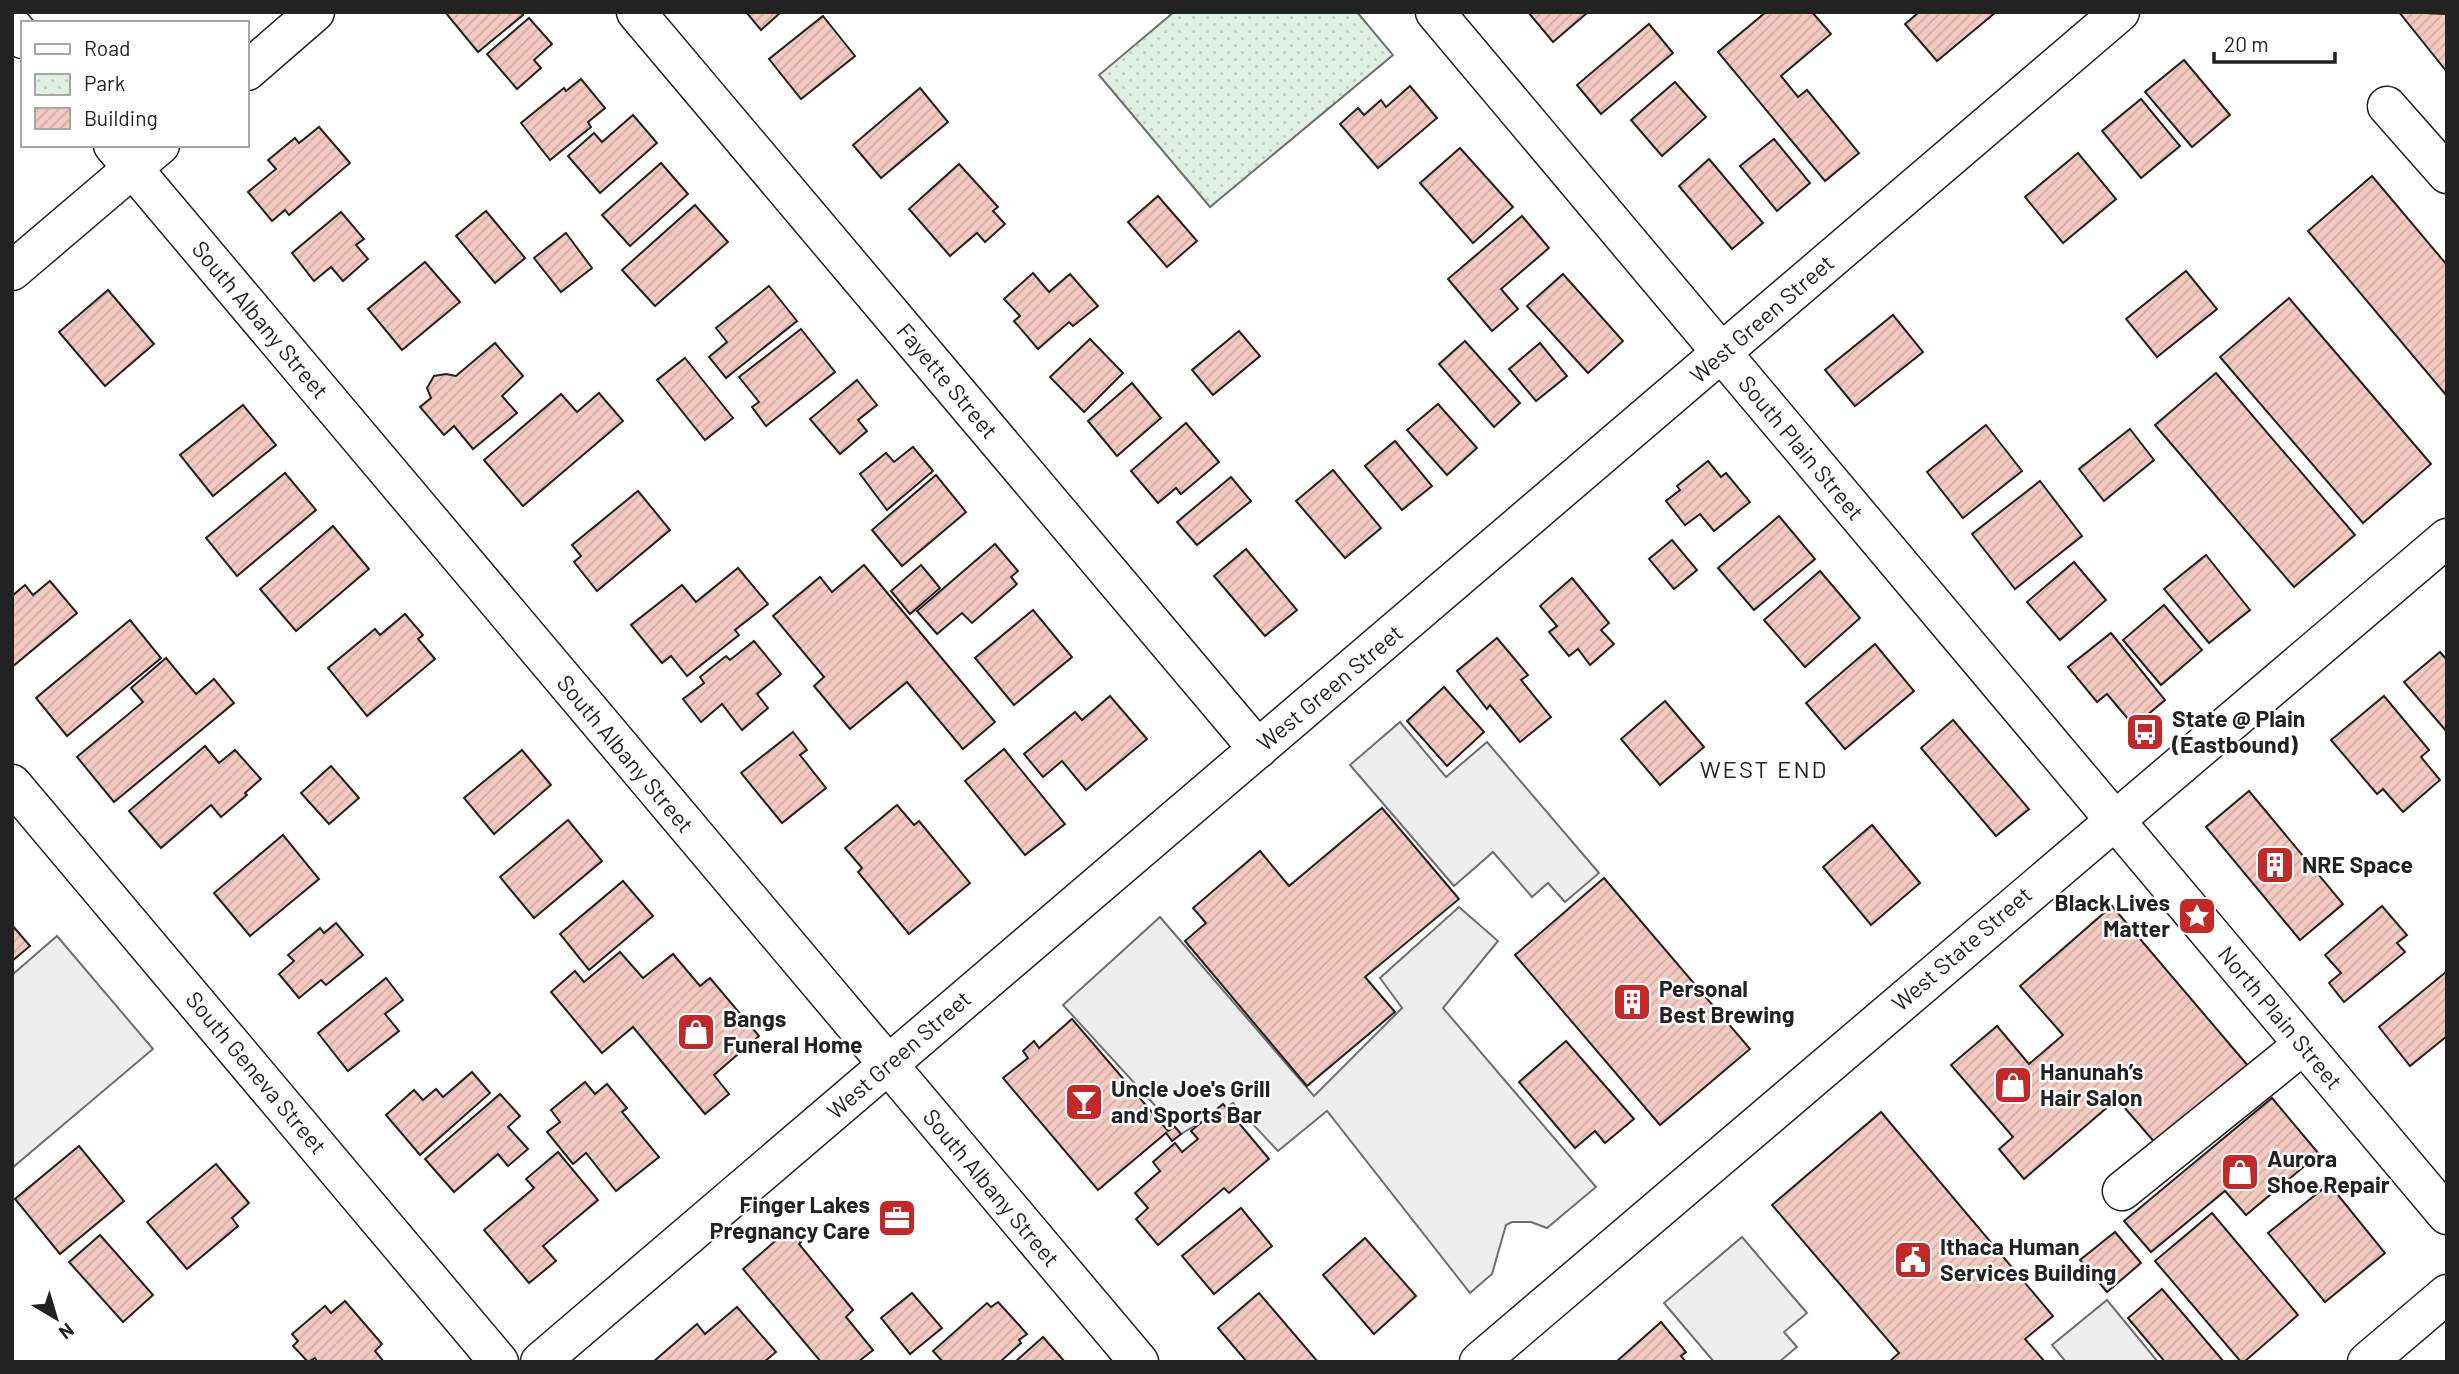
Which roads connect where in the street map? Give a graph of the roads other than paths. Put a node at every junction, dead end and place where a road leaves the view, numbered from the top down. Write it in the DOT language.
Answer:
graph roads {
  1 [pos="315,12"];
  2 [pos="636,12"];
  3 [pos="1435,12"];
  4 [pos="2120,12"];
  5 [pos="248,70"];
  6 [pos="2387,106"];
  7 [pos="135,153"];
  8 [pos="2447,174"];
  9 [pos="12,271"];
  10 [pos="1722,354"];
  11 [pos="2447,538"];
  12 [pos="1258,749"];
  13 [pos="12,784"];
  14 [pos="2114,820"];
  15 [pos="2303,1045"];
  16 [pos="887,1065"];
  17 [pos="2122,1191"];
  18 [pos="2447,1215"];
  19 [pos="2447,1294"];
  20 [pos="499,1362"];
  21 [pos="540,1362"];
  22 [pos="1139,1362"];
  23 [pos="1479,1362"];
  24 [pos="2367,1362"];
  1 -- 5 [label="main road"];
  2 -- 12 [label="main road, Fayette Street"];
  3 -- 10 [label="main road, South Plain Street"];
  4 -- 10 [label="main road, West Green Street"];
  6 -- 8 [label="main road"];
  7 -- 9 [label="main road"];
  7 -- 16 [label="main road, South Albany Street"];
  10 -- 12 [label="main road, West Green Street"];
  10 -- 14 [label="main road, South Plain Street"];
  11 -- 14 [label="main road, West State Street"];
  12 -- 16 [label="main road, West Green Street"];
  13 -- 20 [label="main road, South Geneva Street"];
  14 -- 15 [label="main road, North Plain Street"];
  14 -- 23 [label="main road, West State Street"];
  15 -- 17 [label="main road"];
  15 -- 18 [label="main road, North Plain Street"];
  16 -- 21 [label="main road, West Green Street"];
  16 -- 22 [label="main road, South Albany Street"];
  19 -- 24 [label="main road"];
}
